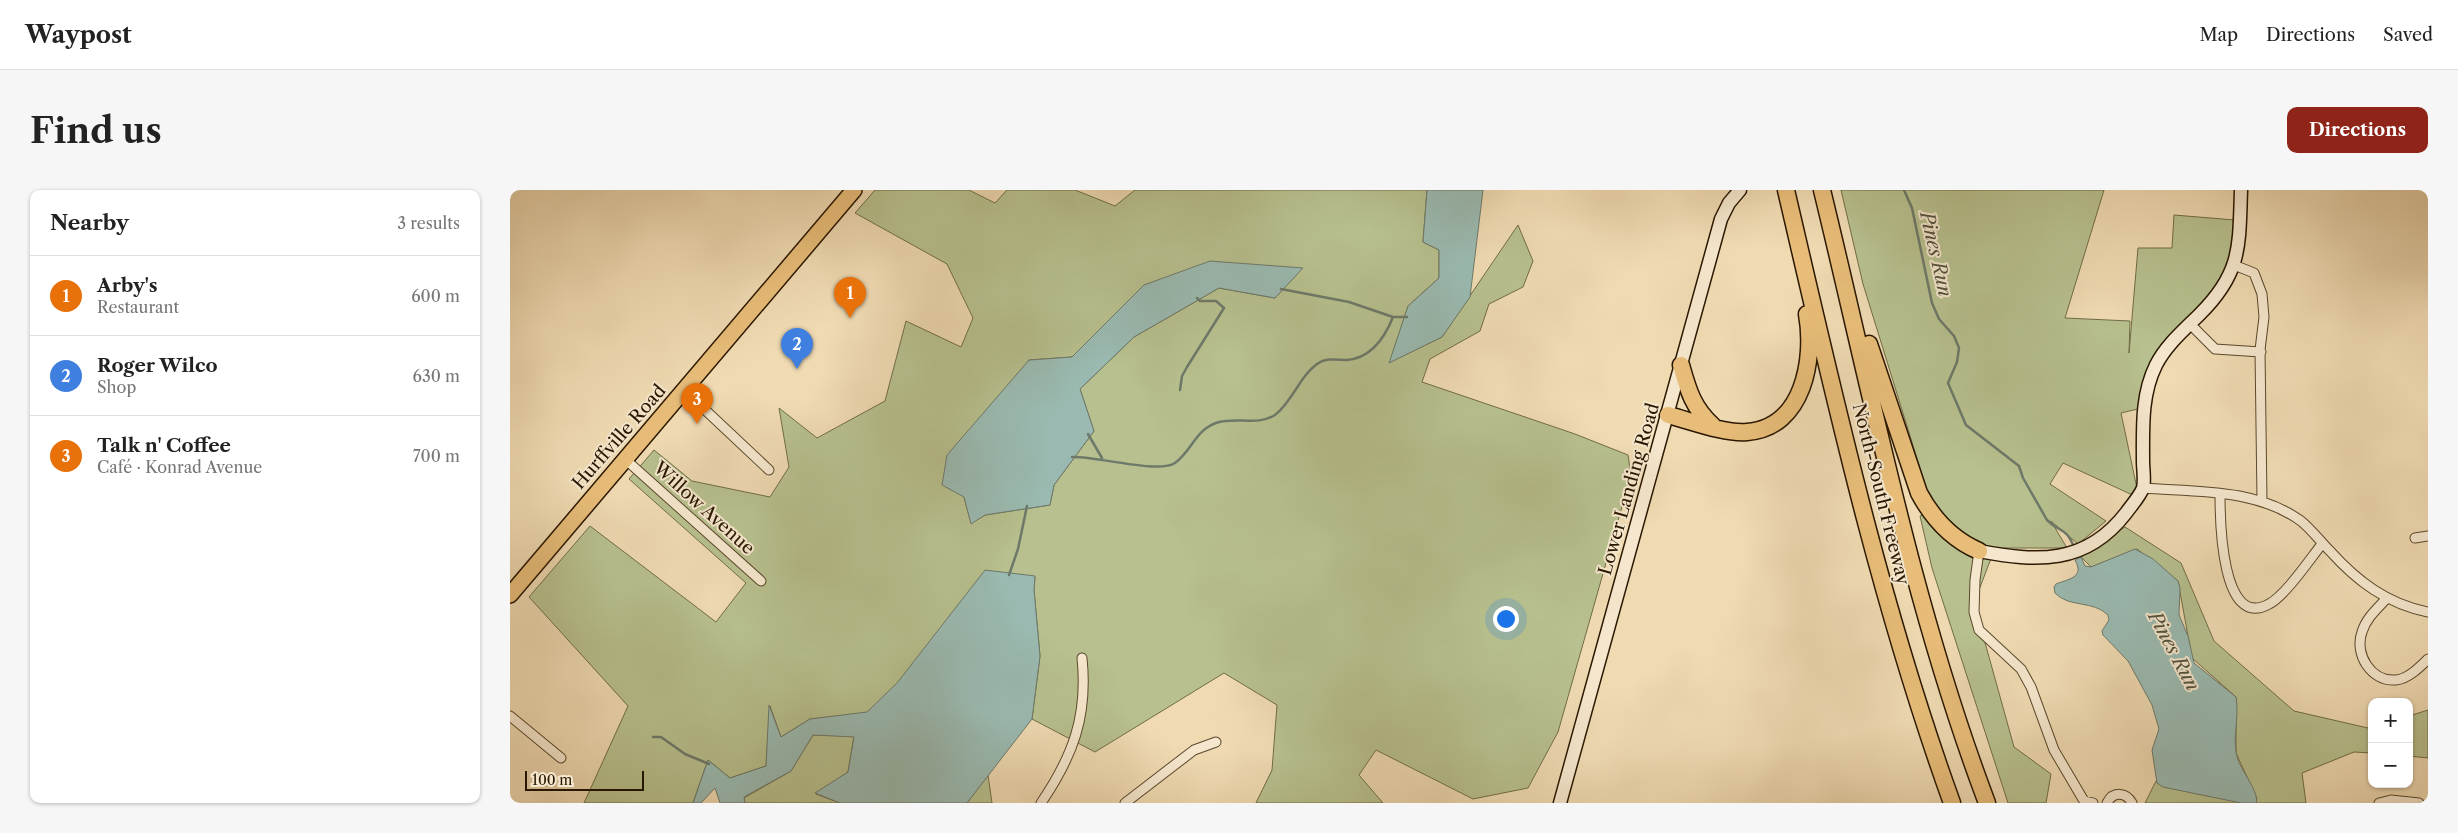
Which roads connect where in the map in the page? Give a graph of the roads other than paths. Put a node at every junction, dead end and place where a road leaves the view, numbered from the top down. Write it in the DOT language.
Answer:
graph roads {
  1 [pos="854,190"];
  2 [pos="1740,190"];
  3 [pos="1786,190"];
  4 [pos="1822,190"];
  5 [pos="2242,190"];
  6 [pos="1838,254"];
  7 [pos="2234,265"];
  8 [pos="1807,277"];
  9 [pos="2190,324"];
  10 [pos="2261,352"];
  11 [pos="1681,365"];
  12 [pos="684,390"];
  13 [pos="1668,415"];
  14 [pos="1712,426"];
  15 [pos="625,459"];
  16 [pos="769,470"];
  17 [pos="2143,488"];
  18 [pos="2220,494"];
  19 [pos="2262,501"];
  20 [pos="2428,536"];
  21 [pos="2415,538"];
  22 [pos="2322,544"];
  23 [pos="1979,552"];
  24 [pos="761,581"];
  25 [pos="510,595"];
  26 [pos="2387,598"];
  27 [pos="2428,612"];
  28 [pos="1082,658"];
  29 [pos="2428,659"];
  30 [pos="510,716"];
  31 [pos="1216,742"];
  32 [pos="561,758"];
  33 [pos="2086,802"];
  34 [pos="1041,803"];
  35 [pos="1125,803"];
  36 [pos="1560,803"];
  37 [pos="1952,803"];
  38 [pos="1987,803"];
  39 [pos="2107,803"];
  40 [pos="2132,803"];
  41 [pos="2379,803"];
  42 [pos="2418,803"];
  1 -- 12 [label="main road, Hurffville Road"];
  2 -- 11 [label="main road, Lower Landing Road"];
  3 -- 8 [label="highway, North-South Freeway"];
  4 -- 6 [label="highway, North-South Freeway"];
  5 -- 7 [label="main road"];
  6 -- 23 [label="highway"];
  6 -- 38 [label="highway, North-South Freeway"];
  7 -- 9 [label="main road"];
  7 -- 10 [label="street"];
  8 -- 14 [label="highway"];
  8 -- 37 [label="highway, North-South Freeway"];
  9 -- 10 [label="street"];
  9 -- 17 [label="main road"];
  10 -- 19 [label="street"];
  11 -- 13 [label="main road, Lower Landing Road"];
  11 -- 14 [label="highway"];
  12 -- 15 [label="main road, Hurffville Road"];
  12 -- 16 [label="street"];
  13 -- 14 [label="highway"];
  13 -- 36 [label="main road, Lower Landing Road"];
  15 -- 24 [label="street, Willow Avenue"];
  15 -- 25 [label="main road, Hurffville Road"];
  17 -- 18 [label="street"];
  17 -- 23 [label="main road"];
  18 -- 19 [label="street"];
  18 -- 22 [label="street"];
  19 -- 22 [label="street"];
  20 -- 21 [label="street"];
  22 -- 26 [label="street"];
  23 -- 33 [label="street"];
  26 -- 27 [label="street"];
  26 -- 29 [label="street"];
  28 -- 34 [label="street"];
  30 -- 32 [label="street"];
  31 -- 35 [label="street"];
  39 -- 40 [label="street"];
  41 -- 42 [label="street"];
}
